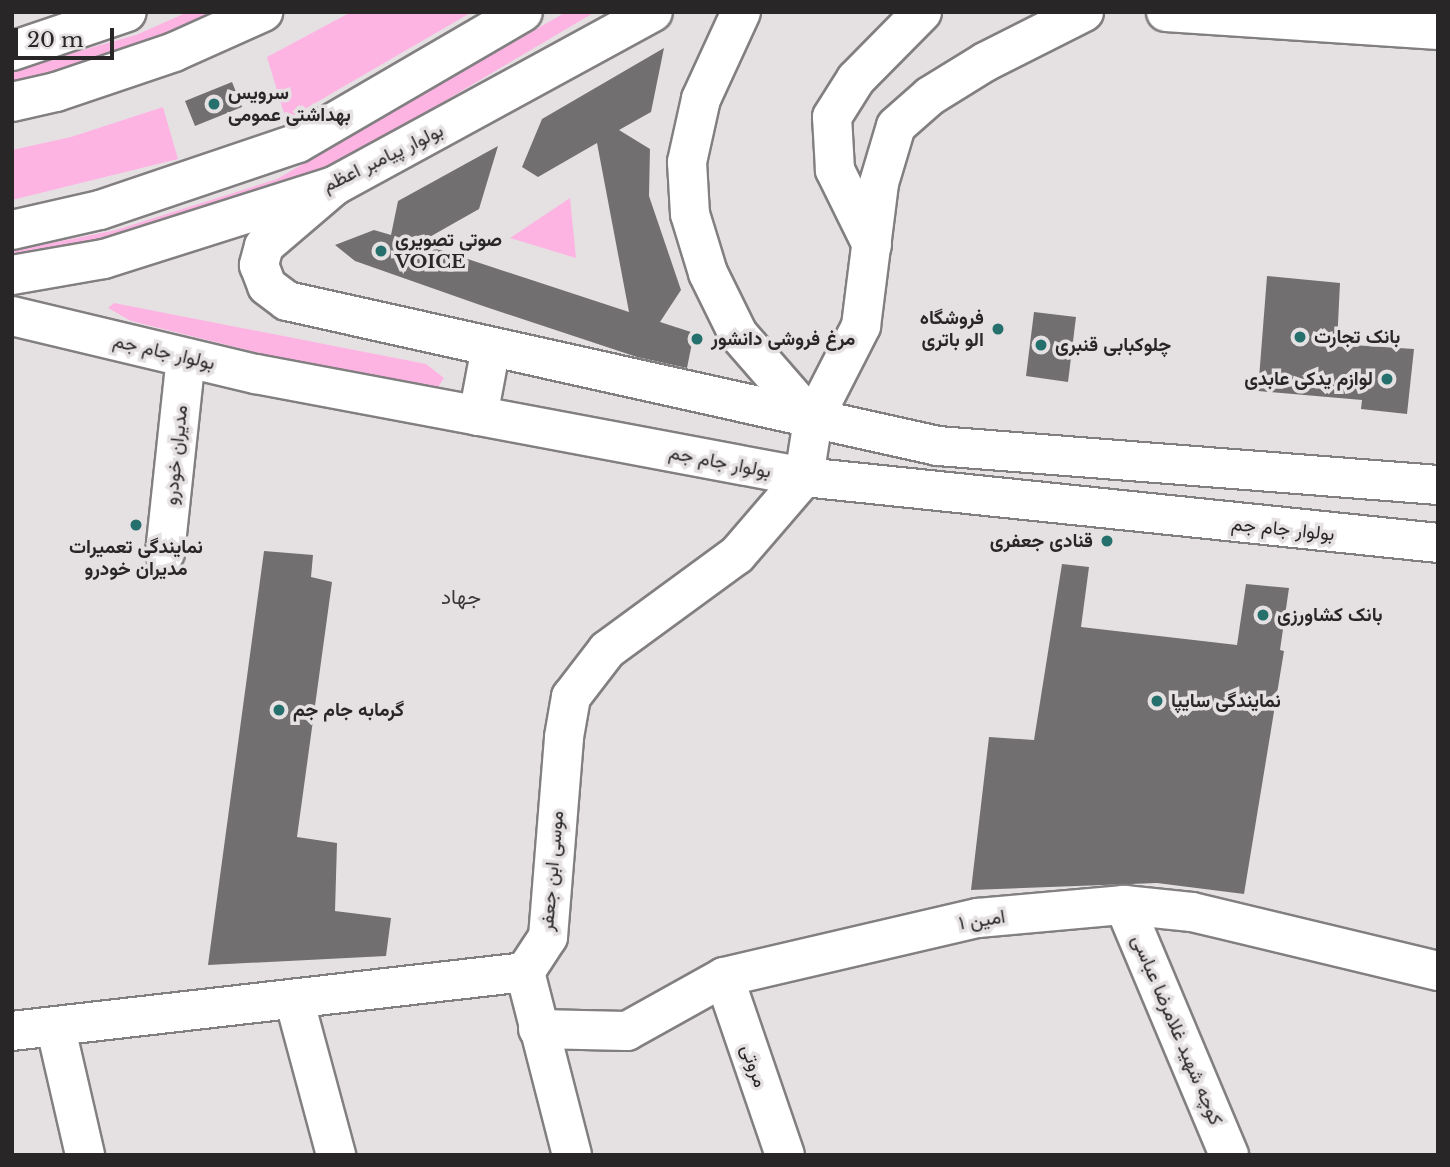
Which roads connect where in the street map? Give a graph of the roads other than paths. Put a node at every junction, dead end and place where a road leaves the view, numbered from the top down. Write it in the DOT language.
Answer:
graph roads {
  1 [pos="127,12"];
  2 [pos="263,12"];
  3 [pos="523,12"];
  4 [pos="653,12"];
  5 [pos="741,12"];
  6 [pos="1084,12"];
  7 [pos="1166,12"];
  8 [pos="915,14"];
  9 [pos="1438,30"];
  10 [pos="12,51"];
  11 [pos="12,102"];
  12 [pos="334,186"];
  13 [pos="12,230"];
  14 [pos="872,244"];
  15 [pos="12,275"];
  16 [pos="12,316"];
  17 [pos="491,347"];
  18 [pos="186,358"];
  19 [pos="478,416"];
  20 [pos="813,420"];
  21 [pos="1312,473"];
  22 [pos="804,477"];
  23 [pos="1438,485"];
  24 [pos="1299,531"];
  25 [pos="1438,543"];
  26 [pos="165,553"];
  27 [pos="1124,905"];
  28 [pos="1438,971"];
  29 [pos="525,972"];
  30 [pos="724,977"];
  31 [pos="294,999"];
  32 [pos="56,1029"];
  33 [pos="538,1029"];
  34 [pos="12,1031"];
  35 [pos="85,1155"];
  36 [pos="336,1155"];
  37 [pos="572,1155"];
  38 [pos="785,1155"];
  39 [pos="1229,1155"];
  1 -- 10 [label="main road"];
  2 -- 11 [label="main road"];
  3 -- 13 [label="main road"];
  4 -- 12 [label="main road, بولوار پیامبر اعظم"];
  5 -- 20 [label="main road"];
  6 -- 14 [label="main road"];
  7 -- 9 [label="main road"];
  8 -- 14 [label="main road"];
  12 -- 15 [label="main road, بولوار پیامبر اعظم"];
  12 -- 17 [label="main road"];
  14 -- 20 [label="main road"];
  16 -- 18 [label="main road, بولوار جام جم"];
  17 -- 19 [label="main road"];
  17 -- 20 [label="main road"];
  18 -- 19 [label="main road, بولوار جام جم"];
  18 -- 26 [label="main road, مدیران خودرو"];
  19 -- 22 [label="main road, بولوار جام جم"];
  20 -- 21 [label="main road"];
  20 -- 22 [label="main road"];
  21 -- 23 [label="main road"];
  21 -- 24 [label="main road"];
  22 -- 24 [label="main road, بولوار جام جم"];
  22 -- 29 [label="main road, موسی ابن جعفر"];
  24 -- 25 [label="main road, بولوار جام جم"];
  27 -- 28 [label="main road, امین ۱"];
  27 -- 30 [label="main road, امین ۱"];
  27 -- 39 [label="main road, کوچه شهید غلامرضا عباسی"];
  29 -- 31 [label="main road"];
  29 -- 33 [label="main road"];
  30 -- 33 [label="main road, امین ۱"];
  30 -- 38 [label="main road, مروتی"];
  31 -- 32 [label="main road"];
  31 -- 36 [label="main road"];
  32 -- 34 [label="main road"];
  32 -- 35 [label="main road"];
  33 -- 37 [label="main road"];
}
